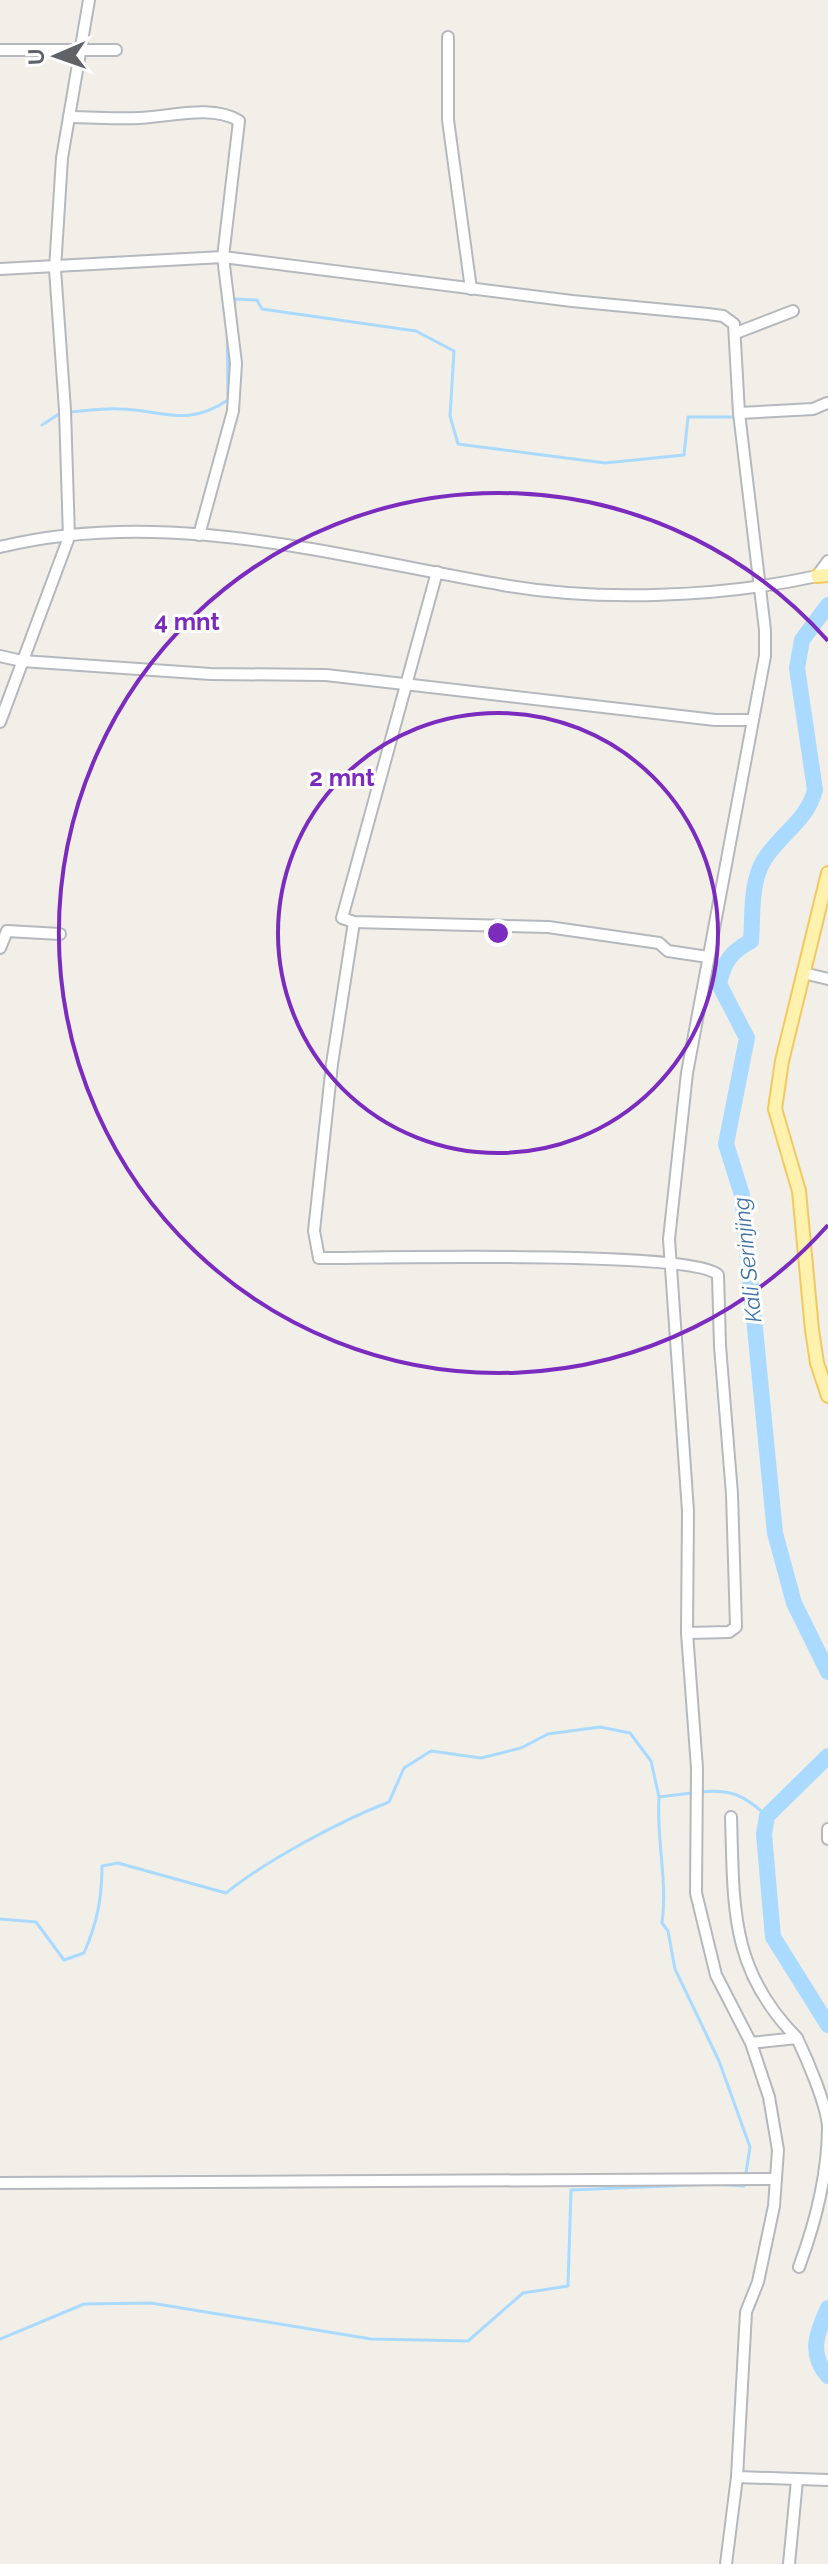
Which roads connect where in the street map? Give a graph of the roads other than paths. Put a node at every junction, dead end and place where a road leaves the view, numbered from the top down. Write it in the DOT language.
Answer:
graph roads {
  1 [pos="89,0"];
  2 [pos="448,37"];
  3 [pos="0,50"];
  4 [pos="116,50"];
  5 [pos="82,51"];
  6 [pos="69,117"];
  7 [pos="223,257"];
  8 [pos="0,269"];
  9 [pos="55,269"];
  10 [pos="471,289"];
  11 [pos="793,311"];
  12 [pos="736,333"];
  13 [pos="828,403"];
  14 [pos="740,416"];
  15 [pos="199,535"];
  16 [pos="69,537"];
  17 [pos="0,547"];
  18 [pos="828,561"];
  19 [pos="437,572"];
  20 [pos="822,575"];
  21 [pos="761,587"];
  22 [pos="0,656"];
  23 [pos="22,661"];
  24 [pos="407,686"];
  25 [pos="751,720"];
  26 [pos="0,722"];
  27 [pos="828,873"];
  28 [pos="354,922"];
  29 [pos="60,934"];
  30 [pos="0,948"];
  31 [pos="708,957"];
  32 [pos="803,973"];
  33 [pos="828,979"];
  34 [pos="670,1262"];
  35 [pos="828,1396"];
  36 [pos="687,1633"];
  37 [pos="731,1817"];
  38 [pos="828,1829"];
  39 [pos="828,1839"];
  40 [pos="797,2038"];
  41 [pos="751,2043"];
  42 [pos="776,2179"];
  43 [pos="0,2183"];
  44 [pos="799,2267"];
  45 [pos="737,2477"];
  46 [pos="797,2480"];
  47 [pos="828,2480"];
  48 [pos="726,2564"];
  49 [pos="789,2564"];
  1 -- 5 [label="street"];
  2 -- 10 [label="street"];
  3 -- 5 [label="street"];
  4 -- 5 [label="street"];
  5 -- 6 [label="street"];
  6 -- 7 [label="street"];
  6 -- 9 [label="street"];
  7 -- 9 [label="street"];
  7 -- 10 [label="street"];
  7 -- 15 [label="street"];
  8 -- 9 [label="street"];
  9 -- 16 [label="street"];
  10 -- 12 [label="street"];
  11 -- 12 [label="street"];
  12 -- 14 [label="street"];
  13 -- 14 [label="street"];
  14 -- 21 [label="street"];
  15 -- 16 [label="street"];
  15 -- 19 [label="street"];
  16 -- 17 [label="street"];
  16 -- 23 [label="street"];
  18 -- 20 [label="street"];
  19 -- 21 [label="street"];
  19 -- 24 [label="street"];
  20 -- 21 [label="street"];
  21 -- 25 [label="street"];
  22 -- 23 [label="street"];
  23 -- 24 [label="street"];
  23 -- 26 [label="street"];
  24 -- 25 [label="street"];
  24 -- 28 [label="street"];
  25 -- 31 [label="street"];
  27 -- 32 [label="main road"];
  28 -- 31 [label="street"];
  28 -- 34 [label="street"];
  29 -- 30 [label="street"];
  31 -- 34 [label="street"];
  32 -- 33 [label="street"];
  32 -- 35 [label="main road"];
  34 -- 36 [label="street"];
  34 -- 36 [label="street"];
  36 -- 41 [label="street"];
  37 -- 40 [label="street"];
  38 -- 39 [label="street"];
  40 -- 41 [label="street"];
  40 -- 44 [label="street"];
  41 -- 42 [label="street"];
  42 -- 43 [label="street"];
  42 -- 45 [label="street"];
  45 -- 46 [label="street"];
  45 -- 48 [label="street"];
  46 -- 47 [label="street"];
  46 -- 49 [label="street"];
}
